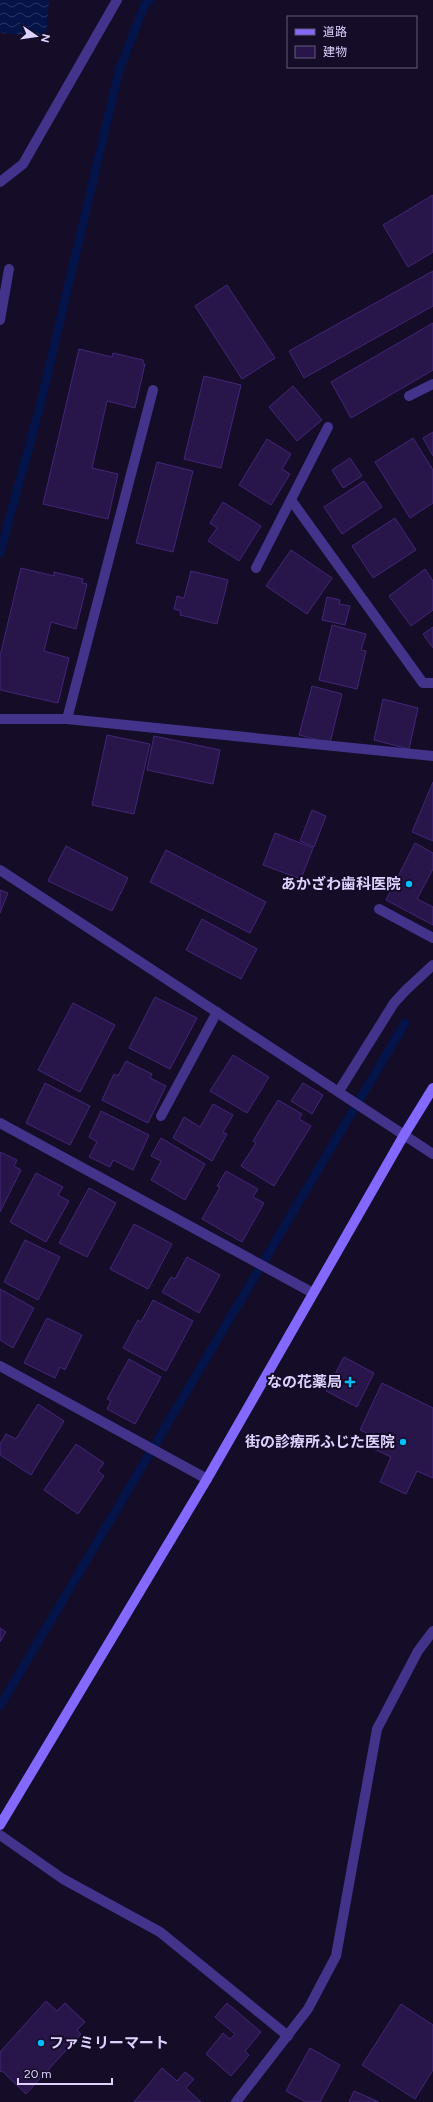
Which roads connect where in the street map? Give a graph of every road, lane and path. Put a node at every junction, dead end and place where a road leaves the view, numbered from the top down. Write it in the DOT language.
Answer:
graph roads {
  1 [pos="117,0"];
  2 [pos="0,182"];
  3 [pos="9,269"];
  4 [pos="0,320"];
  5 [pos="433,384"];
  6 [pos="153,390"];
  7 [pos="409,396"];
  8 [pos="328,427"];
  9 [pos="291,500"];
  10 [pos="256,568"];
  11 [pos="433,683"];
  12 [pos="0,719"];
  13 [pos="68,719"];
  14 [pos="433,756"];
  15 [pos="0,870"];
  16 [pos="379,910"];
  17 [pos="433,938"];
  18 [pos="433,965"];
  19 [pos="217,1012"];
  20 [pos="433,1088"];
  21 [pos="342,1094"];
  22 [pos="161,1116"];
  23 [pos="0,1123"];
  24 [pos="404,1135"];
  25 [pos="433,1154"];
  26 [pos="313,1293"];
  27 [pos="0,1366"];
  28 [pos="207,1478"];
  29 [pos="433,1631"];
  30 [pos="0,1825"];
  31 [pos="0,1835"];
  32 [pos="288,2036"];
  33 [pos="236,2102"];
  1 -- 2 [label="street"];
  3 -- 4 [label="street"];
  5 -- 7 [label="street"];
  6 -- 13 [label="street"];
  8 -- 9 [label="street"];
  9 -- 10 [label="street"];
  9 -- 11 [label="street"];
  12 -- 13 [label="street"];
  13 -- 14 [label="street"];
  15 -- 19 [label="street"];
  16 -- 17 [label="street"];
  18 -- 21 [label="street"];
  19 -- 21 [label="street"];
  19 -- 22 [label="street"];
  20 -- 24 [label="street"];
  21 -- 24 [label="street"];
  23 -- 26 [label="street"];
  24 -- 25 [label="street"];
  24 -- 26 [label="street"];
  26 -- 28 [label="street"];
  27 -- 28 [label="street"];
  28 -- 30 [label="street"];
  29 -- 32 [label="street"];
  31 -- 32 [label="street"];
  32 -- 33 [label="street"];
}
